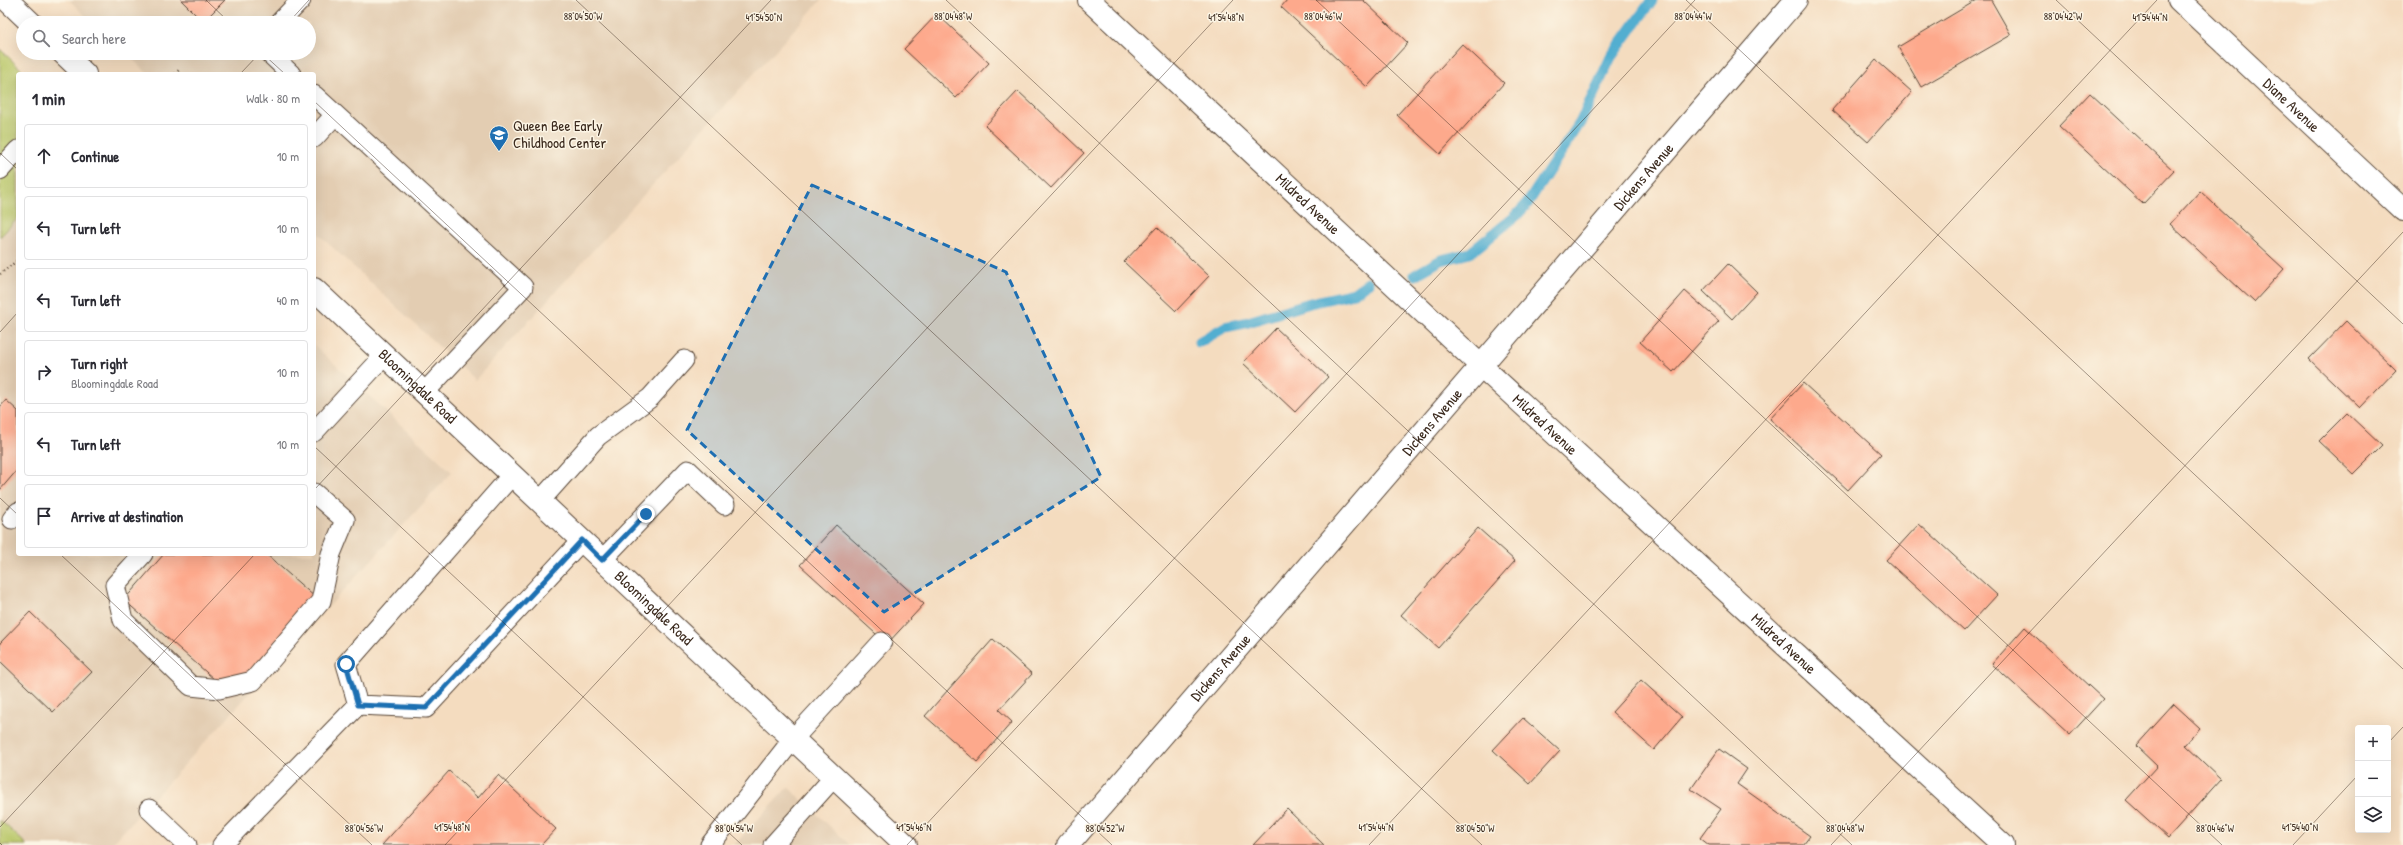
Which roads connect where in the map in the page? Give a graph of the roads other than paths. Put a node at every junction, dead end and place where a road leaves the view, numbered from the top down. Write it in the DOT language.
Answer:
graph roads {
  1 [pos="7,0"];
  2 [pos="301,0"];
  3 [pos="1089,0"];
  4 [pos="1796,0"];
  5 [pos="2179,0"];
  6 [pos="24,16"];
  7 [pos="286,16"];
  8 [pos="70,60"];
  9 [pos="276,60"];
  10 [pos="83,72"];
  11 [pos="289,72"];
  12 [pos="316,97"];
  13 [pos="335,115"];
  14 [pos="316,136"];
  15 [pos="16,152"];
  16 [pos="0,170"];
  17 [pos="2403,210"];
  18 [pos="316,291"];
  19 [pos="384,355"];
  20 [pos="684,360"];
  21 [pos="1480,365"];
  22 [pos="424,393"];
  23 [pos="316,430"];
  24 [pos="512,475"];
  25 [pos="316,495"];
  26 [pos="540,501"];
  27 [pos="725,505"];
  28 [pos="582,540"];
  29 [pos="141,556"];
  30 [pos="602,560"];
  31 [pos="882,642"];
  32 [pos="358,705"];
  33 [pos="794,739"];
  34 [pos="834,777"];
  35 [pos="149,809"];
  36 [pos="187,845"];
  37 [pos="222,845"];
  38 [pos="710,845"];
  39 [pos="773,845"];
  40 [pos="906,845"];
  41 [pos="1068,845"];
  42 [pos="2004,845"];
  1 -- 6 [label="street"];
  2 -- 7 [label="lane"];
  3 -- 21 [label="street, Mildred Avenue"];
  4 -- 21 [label="street, Dickens Avenue"];
  5 -- 17 [label="street, Diane Avenue"];
  8 -- 10 [label="street"];
  9 -- 11 [label="lane"];
  12 -- 13 [label="lane"];
  13 -- 14 [label="lane"];
  13 -- 22 [label="lane"];
  15 -- 16 [label="lane"];
  18 -- 19 [label="street, Bloomingdale Road"];
  19 -- 22 [label="street, Bloomingdale Road"];
  19 -- 23 [label="lane"];
  20 -- 26 [label="lane"];
  21 -- 41 [label="street, Dickens Avenue"];
  21 -- 42 [label="street, Mildred Avenue"];
  22 -- 24 [label="street, Bloomingdale Road"];
  24 -- 26 [label="street, Bloomingdale Road"];
  24 -- 32 [label="lane"];
  25 -- 29 [label="lane"];
  26 -- 28 [label="street, Bloomingdale Road"];
  27 -- 30 [label="lane"];
  28 -- 30 [label="street, Bloomingdale Road"];
  28 -- 32 [label="lane"];
  30 -- 33 [label="street, Bloomingdale Road"];
  31 -- 33 [label="lane"];
  32 -- 37 [label="lane"];
  33 -- 34 [label="street, Bloomingdale Road"];
  33 -- 38 [label="lane"];
  34 -- 39 [label="lane"];
  34 -- 40 [label="street, Bloomingdale Road"];
  35 -- 36 [label="lane"];
}
